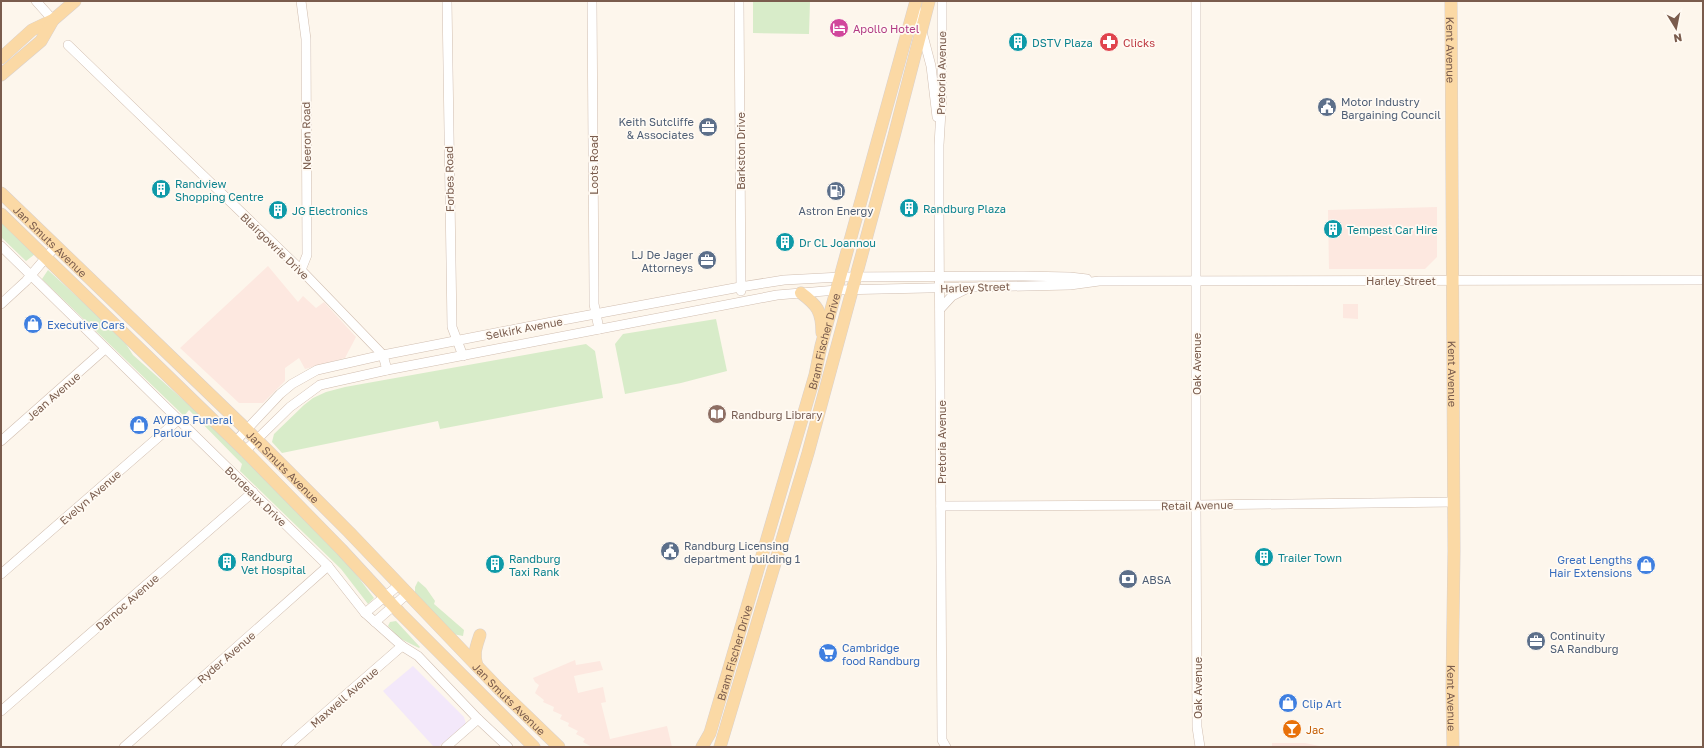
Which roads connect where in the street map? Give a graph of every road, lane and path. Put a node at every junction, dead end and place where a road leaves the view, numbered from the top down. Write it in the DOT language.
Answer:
graph roads {
  1 [pos="36,1"];
  2 [pos="76,1"];
  3 [pos="301,1"];
  4 [pos="446,1"];
  5 [pos="592,1"];
  6 [pos="739,1"];
  7 [pos="929,1"];
  8 [pos="942,1"];
  9 [pos="1196,1"];
  10 [pos="1451,1"];
  11 [pos="916,3"];
  12 [pos="53,20"];
  13 [pos="922,25"];
  14 [pos="68,45"];
  15 [pos="1,58"];
  16 [pos="1,75"];
  17 [pos="939,145"];
  18 [pos="1,193"];
  19 [pos="1,214"];
  20 [pos="1,246"];
  21 [pos="55,247"];
  22 [pos="45,258"];
  23 [pos="301,270"];
  24 [pos="30,276"];
  25 [pos="841,277"];
  26 [pos="855,277"];
  27 [pos="939,277"];
  28 [pos="1197,280"];
  29 [pos="1703,280"];
  30 [pos="1099,281"];
  31 [pos="1452,281"];
  32 [pos="740,287"];
  33 [pos="969,287"];
  34 [pos="940,288"];
  35 [pos="837,290"];
  36 [pos="852,290"];
  37 [pos="801,293"];
  38 [pos="742,301"];
  39 [pos="1,304"];
  40 [pos="940,309"];
  41 [pos="596,314"];
  42 [pos="599,329"];
  43 [pos="457,342"];
  44 [pos="821,346"];
  45 [pos="105,349"];
  46 [pos="383,355"];
  47 [pos="462,356"];
  48 [pos="387,370"];
  49 [pos="178,420"];
  50 [pos="246,429"];
  51 [pos="256,440"];
  52 [pos="1,441"];
  53 [pos="235,442"];
  54 [pos="245,451"];
  55 [pos="253,492"];
  56 [pos="1454,502"];
  57 [pos="1196,505"];
  58 [pos="941,506"];
  59 [pos="328,566"];
  60 [pos="1,574"];
  61 [pos="403,589"];
  62 [pos="384,596"];
  63 [pos="393,606"];
  64 [pos="365,612"];
  65 [pos="375,622"];
  66 [pos="480,635"];
  67 [pos="402,646"];
  68 [pos="477,666"];
  69 [pos="1,711"];
  70 [pos="478,719"];
  71 [pos="1197,727"];
  72 [pos="941,745"];
  73 [pos="124,747"];
  74 [pos="286,747"];
  75 [pos="446,747"];
  76 [pos="508,747"];
  77 [pos="534,747"];
  78 [pos="559,747"];
  79 [pos="702,747"];
  80 [pos="720,747"];
  81 [pos="1194,747"];
  82 [pos="1200,747"];
  83 [pos="1453,747"];
  1 -- 12 [label="street"];
  2 -- 12 [label="main road"];
  3 -- 23 [label="street, Neeron Road"];
  4 -- 43 [label="street, Forbes Road"];
  5 -- 41 [label="street, Loots Road"];
  6 -- 32 [label="street, Barkston Drive"];
  7 -- 13 [label="main road, Bram Fischer Drive"];
  8 -- 17 [label="street, Pretoria Avenue"];
  9 -- 28 [label="street, Oak Avenue"];
  10 -- 31 [label="main road, Kent Avenue"];
  11 -- 13 [label="street, Pretoria Avenue"];
  11 -- 25 [label="main road, Bram Fischer Drive"];
  12 -- 15 [label="main road"];
  12 -- 16 [label="main road"];
  13 -- 17 [label="street, Pretoria Avenue"];
  13 -- 26 [label="main road, Bram Fischer Drive"];
  14 -- 23 [label="street, Blairgowrie Drive"];
  17 -- 27 [label="street, Pretoria Avenue"];
  18 -- 21 [label="main road, Jan Smuts Avenue"];
  19 -- 22 [label="main road, Jan Smuts Avenue"];
  20 -- 24 [label="street, Bordeaux Drive"];
  21 -- 22 [label="street"];
  21 -- 50 [label="main road, Jan Smuts Avenue"];
  22 -- 24 [label="street"];
  22 -- 53 [label="main road, Jan Smuts Avenue"];
  23 -- 46 [label="street, Blairgowrie Drive"];
  24 -- 39 [label="street"];
  24 -- 45 [label="street, Bordeaux Drive"];
  25 -- 26 [label="street, Harley Street"];
  25 -- 32 [label="street, Selkirk Avenue"];
  25 -- 35 [label="main road, Bram Fischer Drive"];
  26 -- 27 [label="street, Harley Street"];
  26 -- 36 [label="main road, Bram Fischer Drive"];
  27 -- 30 [label="street, Harley Street"];
  27 -- 34 [label="street, Pretoria Avenue"];
  28 -- 30 [label="street, Harley Street"];
  28 -- 31 [label="street, Harley Street"];
  28 -- 57 [label="street, Oak Avenue"];
  29 -- 31 [label="street, Harley Street"];
  30 -- 33 [label="street, Harley Street"];
  31 -- 56 [label="main road, Kent Avenue"];
  32 -- 38 [label="street, Barkston Drive"];
  32 -- 41 [label="street, Selkirk Avenue"];
  33 -- 34 [label="street, Harley Street"];
  33 -- 40 [label="street"];
  34 -- 36 [label="street, Harley Street"];
  34 -- 40 [label="street, Pretoria Avenue"];
  35 -- 36 [label="street, Harley Street"];
  35 -- 37 [label="street, Selkirk Avenue"];
  35 -- 44 [label="main road, Bram Fischer Drive"];
  36 -- 80 [label="main road, Bram Fischer Drive"];
  37 -- 38 [label="street, Selkirk Avenue"];
  37 -- 44 [label="main road"];
  38 -- 42 [label="street, Selkirk Avenue"];
  40 -- 58 [label="street, Pretoria Avenue"];
  41 -- 42 [label="street, Loots Road"];
  41 -- 43 [label="street, Selkirk Avenue"];
  42 -- 47 [label="street, Selkirk Avenue"];
  43 -- 46 [label="street, Selkirk Avenue"];
  43 -- 47 [label="street, Forbes Road"];
  44 -- 79 [label="main road, Bram Fischer Drive"];
  45 -- 49 [label="street, Bordeaux Drive"];
  45 -- 52 [label="street, Jean Avenue"];
  46 -- 48 [label="street, Blairgowrie Drive"];
  46 -- 50 [label="street, Selkirk Avenue"];
  47 -- 48 [label="street, Selkirk Avenue"];
  48 -- 51 [label="street, Selkirk Avenue"];
  49 -- 55 [label="street, Bordeaux Drive"];
  49 -- 60 [label="street, Evelyn Avenue"];
  50 -- 51 [label="main road, Jan Smuts Avenue"];
  50 -- 53 [label="street, Selkirk Avenue"];
  51 -- 54 [label="street, Selkirk Avenue"];
  51 -- 61 [label="main road, Jan Smuts Avenue"];
  53 -- 54 [label="main road, Jan Smuts Avenue"];
  54 -- 62 [label="main road, Jan Smuts Avenue"];
  55 -- 59 [label="street, Bordeaux Drive"];
  55 -- 69 [label="street, Darnoc Avenue"];
  56 -- 57 [label="street, Retail Avenue"];
  56 -- 83 [label="main road, Kent Avenue"];
  57 -- 58 [label="street, Retail Avenue"];
  57 -- 71 [label="street, Oak Avenue"];
  58 -- 72 [label="street, Pretoria Avenue"];
  59 -- 64 [label="street, Bordeaux Drive"];
  59 -- 73 [label="street, Ryder Avenue"];
  61 -- 62 [label="street"];
  61 -- 63 [label="street"];
  61 -- 68 [label="main road, Jan Smuts Avenue"];
  62 -- 63 [label="main road, Jan Smuts Avenue"];
  62 -- 64 [label="street"];
  63 -- 65 [label="street"];
  63 -- 77 [label="main road, Jan Smuts Avenue"];
  64 -- 65 [label="street, Bordeaux Drive"];
  65 -- 67 [label="street, Bordeaux Drive"];
  66 -- 68 [label="main road"];
  67 -- 70 [label="street, Bordeaux Drive"];
  67 -- 74 [label="street, Maxwell Avenue"];
  68 -- 78 [label="main road, Jan Smuts Avenue"];
  70 -- 75 [label="street"];
  70 -- 76 [label="street, Bordeaux Drive"];
  71 -- 81 [label="street, Oak Avenue"];
  71 -- 82 [label="street, Oak Avenue"];
}
